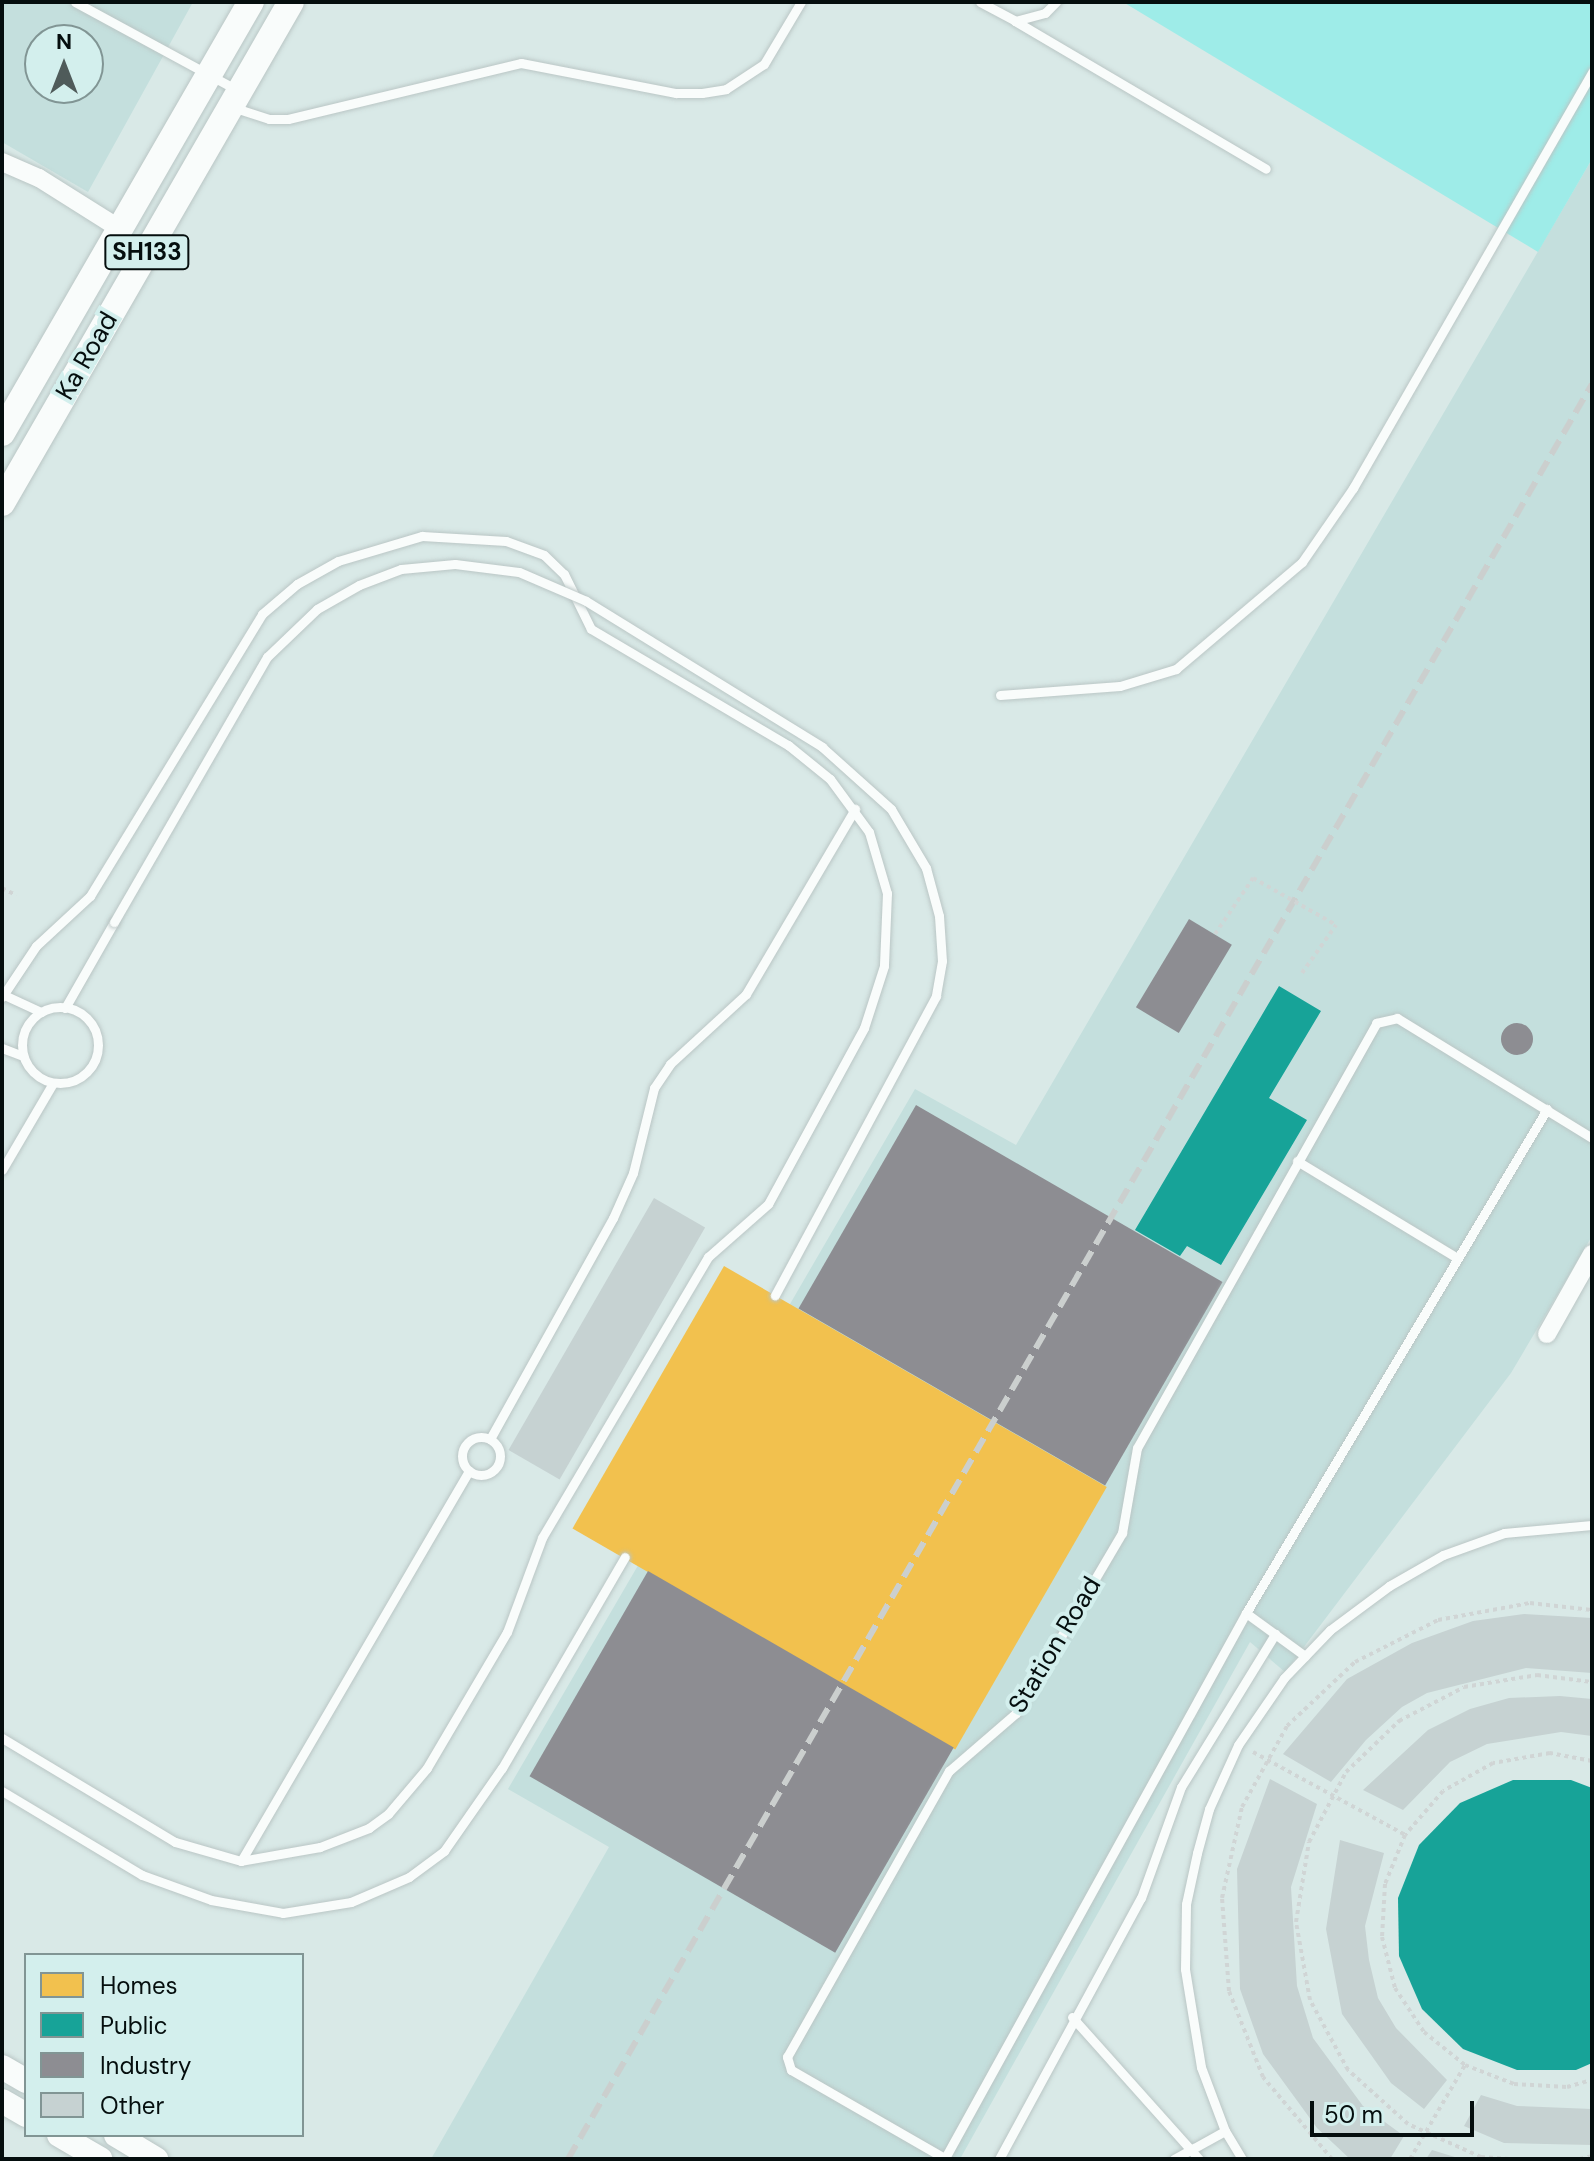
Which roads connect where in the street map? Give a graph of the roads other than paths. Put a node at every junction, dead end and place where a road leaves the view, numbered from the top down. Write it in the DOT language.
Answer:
graph roads {
  1 [pos="75,2"];
  2 [pos="251,2"];
  3 [pos="291,2"];
  4 [pos="801,2"];
  5 [pos="980,2"];
  6 [pos="1056,2"];
  7 [pos="1015,21"];
  8 [pos="1592,72"];
  9 [pos="209,75"];
  10 [pos="235,99"];
  11 [pos="2,162"];
  12 [pos="1266,169"];
  13 [pos="120,229"];
  14 [pos="2,433"];
  15 [pos="4,493"];
  16 [pos="1000,695"];
  17 [pos="855,809"];
  18 [pos="3,995"];
  19 [pos="65,1008"];
  20 [pos="41,1012"];
  21 [pos="2,1048"];
  22 [pos="23,1056"];
  23 [pos="53,1083"];
  24 [pos="1547,1109"];
  25 [pos="1592,1138"];
  26 [pos="1297,1161"];
  27 [pos="2,1170"];
  28 [pos="1592,1254"];
  29 [pos="1457,1258"];
  30 [pos="775,1295"];
  31 [pos="1547,1334"];
  32 [pos="490,1439"];
  33 [pos="469,1471"];
  34 [pos="1592,1525"];
  35 [pos="625,1557"];
  36 [pos="1246,1613"];
  37 [pos="1275,1634"];
  38 [pos="1305,1656"];
  39 [pos="2,1738"];
  40 [pos="2,1791"];
  41 [pos="241,1861"];
  42 [pos="1072,2017"];
  43 [pos="2,2067"];
  44 [pos="24,2080"];
  45 [pos="2,2101"];
  46 [pos="24,2114"];
  47 [pos="1225,2131"];
  48 [pos="62,2137"];
  49 [pos="119,2137"];
  50 [pos="1192,2147"];
  51 [pos="945,2158"];
  52 [pos="100,2159"];
  53 [pos="156,2159"];
  54 [pos="999,2159"];
  55 [pos="1174,2159"];
  56 [pos="1199,2159"];
  57 [pos="1242,2159"];
  1 -- 9 [label="lane"];
  2 -- 9 [label="main road, Ka Road / SH133"];
  3 -- 10 [label="main road, Ka Road / SH133"];
  4 -- 10 [label="lane"];
  5 -- 7 [label="lane"];
  6 -- 7 [label="lane"];
  7 -- 12 [label="lane"];
  8 -- 16 [label="lane"];
  9 -- 10 [label="lane"];
  9 -- 13 [label="main road, Ka Road / SH133"];
  10 -- 15 [label="main road, Ka Road / SH133"];
  11 -- 13 [label="street"];
  13 -- 14 [label="main road, Ka Road / SH133"];
  17 -- 18 [label="lane"];
  17 -- 32 [label="lane"];
  17 -- 41 [label="lane"];
  18 -- 20 [label="lane"];
  19 -- 20 [label="lane"];
  19 -- 23 [label="lane"];
  19 -- 30 [label="lane, bridge"];
  20 -- 22 [label="lane"];
  21 -- 22 [label="lane"];
  22 -- 23 [label="lane"];
  23 -- 27 [label="lane"];
  24 -- 25 [label="lane"];
  24 -- 26 [label="lane, Station Road"];
  24 -- 29 [label="lane"];
  26 -- 29 [label="lane"];
  26 -- 51 [label="lane, Station Road"];
  28 -- 31 [label="street"];
  29 -- 36 [label="lane"];
  32 -- 33 [label="lane"];
  32 -- 33 [label="lane"];
  33 -- 41 [label="lane"];
  34 -- 38 [label="lane"];
  35 -- 40 [label="lane"];
  36 -- 37 [label="lane"];
  36 -- 51 [label="lane"];
  37 -- 38 [label="lane"];
  37 -- 42 [label="lane"];
  38 -- 47 [label="lane"];
  39 -- 41 [label="lane"];
  42 -- 50 [label="lane"];
  42 -- 54 [label="lane"];
  43 -- 44 [label="street"];
  45 -- 46 [label="street"];
  47 -- 50 [label="lane"];
  47 -- 57 [label="lane"];
  48 -- 52 [label="street"];
  49 -- 53 [label="street"];
  50 -- 55 [label="lane"];
  50 -- 56 [label="lane"];
}
